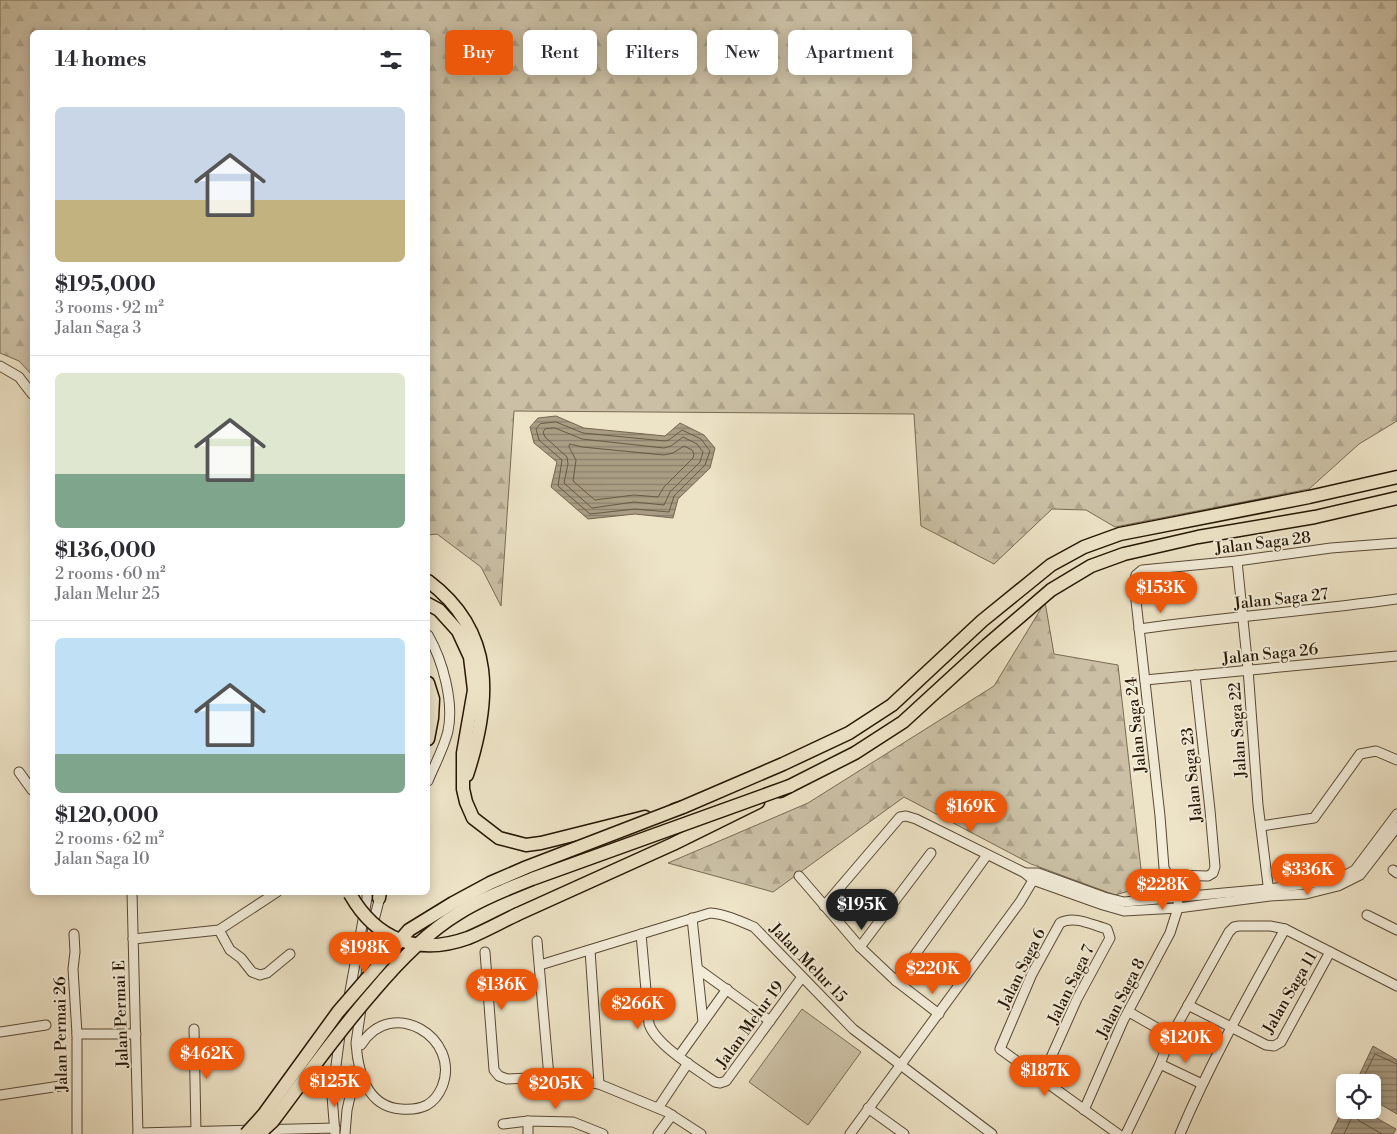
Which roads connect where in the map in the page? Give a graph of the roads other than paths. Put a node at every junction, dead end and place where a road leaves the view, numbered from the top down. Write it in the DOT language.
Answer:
graph roads {
  1 [pos="0,366"];
  2 [pos="30,391"];
  3 [pos="1397,477"];
  4 [pos="1397,498"];
  5 [pos="1397,543"];
  6 [pos="1237,561"];
  7 [pos="1136,575"];
  8 [pos="430,583"];
  9 [pos="1397,599"];
  10 [pos="430,605"];
  11 [pos="1242,617"];
  12 [pos="1139,629"];
  13 [pos="430,639"];
  14 [pos="1397,656"];
  15 [pos="1248,669"];
  16 [pos="1195,675"];
  17 [pos="1145,680"];
  18 [pos="430,689"];
  19 [pos="430,728"];
  20 [pos="1397,760"];
  21 [pos="19,772"];
  22 [pos="430,777"];
  23 [pos="790,786"];
  24 [pos="30,787"];
  25 [pos="462,789"];
  26 [pos="683,808"];
  27 [pos="1397,814"];
  28 [pos="1260,826"];
  29 [pos="1397,827"];
  30 [pos="932,853"];
  31 [pos="988,854"];
  32 [pos="1165,872"];
  33 [pos="800,876"];
  34 [pos="1035,876"];
  35 [pos="1269,893"];
  36 [pos="132,895"];
  37 [pos="272,895"];
  38 [pos="351,895"];
  39 [pos="366,895"];
  40 [pos="380,895"];
  41 [pos="1178,903"];
  42 [pos="824,906"];
  43 [pos="1367,915"];
  44 [pos="692,918"];
  45 [pos="1107,929"];
  46 [pos="1285,929"];
  47 [pos="219,930"];
  48 [pos="1397,930"];
  49 [pos="74,934"];
  50 [pos="641,934"];
  51 [pos="133,939"];
  52 [pos="537,941"];
  53 [pos="860,947"];
  54 [pos="590,950"];
  55 [pos="484,952"];
  56 [pos="1330,952"];
  57 [pos="290,954"];
  58 [pos="540,965"];
  59 [pos="698,969"];
  60 [pos="802,977"];
  61 [pos="896,981"];
  62 [pos="1397,986"];
  63 [pos="727,989"];
  64 [pos="1188,1005"];
  65 [pos="1129,1012"];
  66 [pos="939,1014"];
  67 [pos="770,1020"];
  68 [pos="703,1022"];
  69 [pos="46,1025"];
  70 [pos="1231,1028"];
  71 [pos="194,1029"];
  72 [pos="0,1032"];
  73 [pos="77,1034"];
  74 [pos="136,1034"];
  75 [pos="1171,1036"];
  76 [pos="362,1045"];
  77 [pos="679,1056"];
  78 [pos="688,1063"];
  79 [pos="1160,1064"];
  80 [pos="900,1066"];
  81 [pos="549,1077"];
  82 [pos="1041,1080"];
  83 [pos="599,1084"];
  84 [pos="1202,1084"];
  85 [pos="60,1086"];
  86 [pos="352,1088"];
  87 [pos="0,1095"];
  88 [pos="658,1108"];
  89 [pos="868,1108"];
  90 [pos="1084,1110"];
  91 [pos="672,1115"];
  92 [pos="528,1122"];
  93 [pos="503,1124"];
  94 [pos="335,1131"];
  95 [pos="196,1132"];
  96 [pos="77,1134"];
  97 [pos="138,1134"];
  98 [pos="246,1134"];
  99 [pos="260,1134"];
  100 [pos="344,1134"];
  101 [pos="528,1134"];
  102 [pos="603,1134"];
  103 [pos="658,1134"];
  104 [pos="701,1134"];
  105 [pos="850,1134"];
  106 [pos="904,1134"];
  107 [pos="992,1134"];
  108 [pos="1118,1134"];
  109 [pos="1126,1134"];
  110 [pos="1180,1134"];
  1 -- 2 [label="street"];
  3 -- 26 [label="highway"];
  4 -- 23 [label="highway"];
  5 -- 6 [label="street, Jalan Saga 28"];
  6 -- 7 [label="street, Jalan Saga 28"];
  6 -- 11 [label="street, Jalan Saga 22"];
  7 -- 12 [label="street, Jalan Saga 24"];
  8 -- 25 [label="highway"];
  9 -- 11 [label="street, Jalan Saga 27"];
  10 -- 25 [label="highway"];
  11 -- 12 [label="street, Jalan Saga 27"];
  11 -- 15 [label="street, Jalan Saga 22"];
  12 -- 17 [label="street, Jalan Saga 24"];
  13 -- 22 [label="street"];
  14 -- 15 [label="street, Jalan Saga 26"];
  15 -- 16 [label="street, Jalan Saga 26"];
  15 -- 28 [label="street, Jalan Saga 22"];
  16 -- 17 [label="street, Jalan Saga 26"];
  16 -- 32 [label="street, Jalan Saga 23"];
  17 -- 32 [label="street, Jalan Saga 24"];
  18 -- 19 [label="highway"];
  20 -- 28 [label="street"];
  21 -- 24 [label="street"];
  23 -- 38 [label="highway, bridge"];
  23 -- 99 [label="highway, bridge"];
  25 -- 26 [label="highway, bridge"];
  26 -- 98 [label="highway, bridge"];
  27 -- 35 [label="street"];
  28 -- 35 [label="street, Jalan Saga 22"];
  29 -- 35 [label="street"];
  30 -- 53 [label="street"];
  31 -- 34 [label="street"];
  31 -- 42 [label="street"];
  31 -- 61 [label="street"];
  33 -- 42 [label="street"];
  34 -- 41 [label="street"];
  34 -- 66 [label="street"];
  35 -- 41 [label="street"];
  36 -- 51 [label="street, Jalan Permai E"];
  37 -- 47 [label="street"];
  39 -- 94 [label="street"];
  40 -- 76 [label="street"];
  41 -- 65 [label="street, Jalan Saga 8"];
  42 -- 53 [label="street"];
  43 -- 48 [label="street"];
  44 -- 50 [label="street, Jalan Melur 15"];
  44 -- 59 [label="street"];
  44 -- 60 [label="street, Jalan Melur 15"];
  45 -- 82 [label="street, Jalan Saga 7"];
  45 -- 82 [label="street, Jalan Saga 6"];
  46 -- 56 [label="street"];
  46 -- 64 [label="street"];
  46 -- 70 [label="street"];
  47 -- 51 [label="street"];
  47 -- 57 [label="street"];
  49 -- 73 [label="street, Jalan Permai 26"];
  50 -- 54 [label="street, Jalan Melur 15"];
  50 -- 77 [label="street, Jalan Melur 19"];
  51 -- 74 [label="street, Jalan Permai E"];
  52 -- 58 [label="street"];
  53 -- 61 [label="street"];
  54 -- 58 [label="street, Jalan Melur 15"];
  54 -- 83 [label="street"];
  55 -- 81 [label="street"];
  56 -- 62 [label="street"];
  56 -- 70 [label="street, Jalan Saga 11"];
  58 -- 81 [label="street"];
  59 -- 63 [label="street"];
  59 -- 68 [label="street"];
  60 -- 67 [label="street, Jalan Melur 19"];
  60 -- 80 [label="street, Jalan Melur 15"];
  61 -- 66 [label="street"];
  63 -- 67 [label="street"];
  63 -- 68 [label="street"];
  64 -- 70 [label="street"];
  64 -- 75 [label="street"];
  65 -- 75 [label="street"];
  65 -- 90 [label="street, Jalan Saga 8"];
  66 -- 80 [label="street"];
  67 -- 78 [label="street, Jalan Melur 19"];
  68 -- 77 [label="street"];
  69 -- 72 [label="street"];
  70 -- 84 [label="street"];
  71 -- 95 [label="street"];
  73 -- 74 [label="street"];
  73 -- 96 [label="street, Jalan Permai 26"];
  74 -- 97 [label="street, Jalan Permai E"];
  75 -- 79 [label="street"];
  77 -- 78 [label="street, Jalan Melur 19"];
  78 -- 88 [label="street"];
  79 -- 84 [label="street"];
  79 -- 109 [label="street"];
  80 -- 89 [label="street"];
  80 -- 107 [label="street, Jalan Melur 15"];
  81 -- 83 [label="street"];
  82 -- 90 [label="street"];
  83 -- 88 [label="street"];
  84 -- 110 [label="street"];
  85 -- 87 [label="street"];
  86 -- 100 [label="street"];
  88 -- 91 [label="street"];
  89 -- 105 [label="street"];
  89 -- 106 [label="street"];
  90 -- 108 [label="street"];
  91 -- 103 [label="street"];
  91 -- 104 [label="street"];
  92 -- 93 [label="street"];
  92 -- 101 [label="street"];
  92 -- 102 [label="street"];
  94 -- 95 [label="street"];
  95 -- 97 [label="street"];
}
